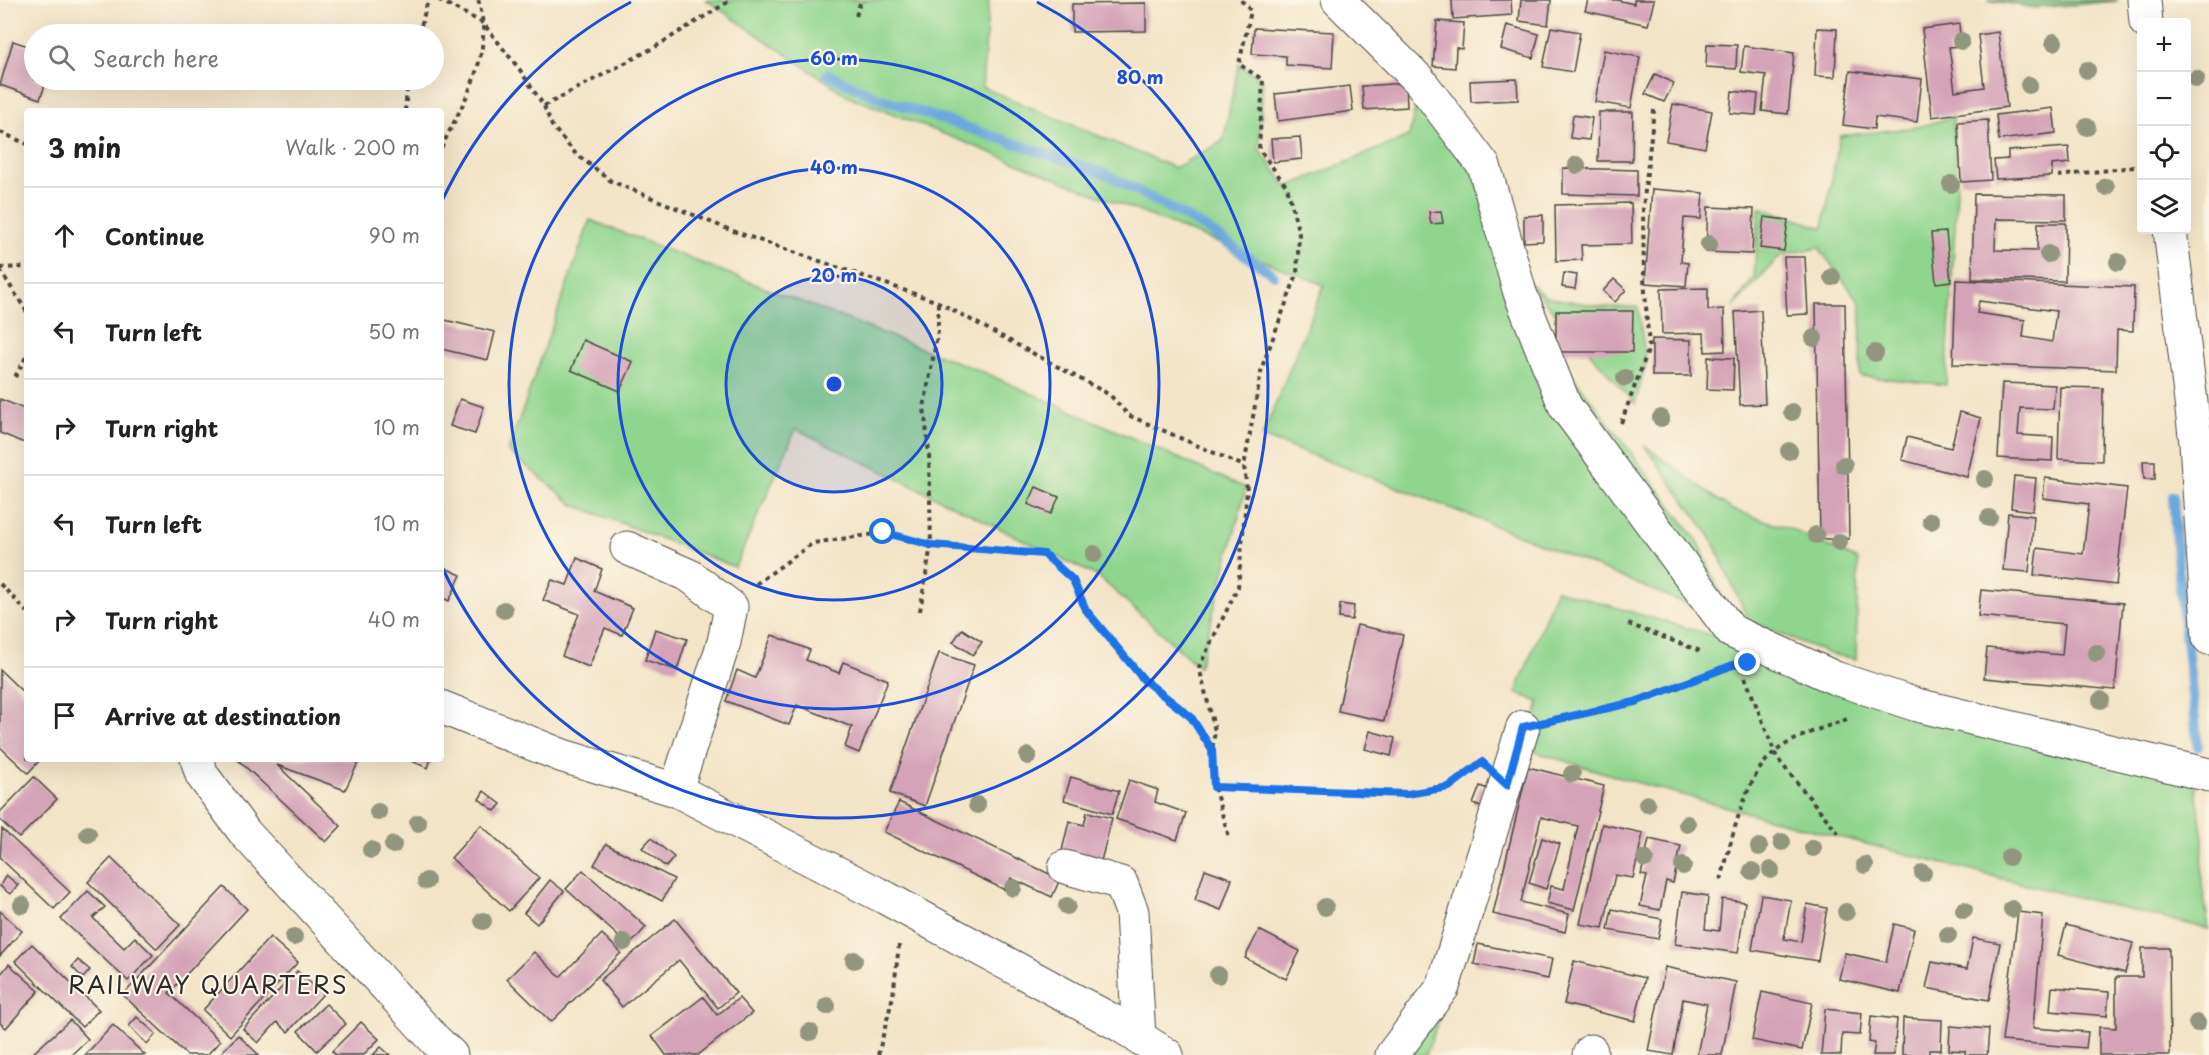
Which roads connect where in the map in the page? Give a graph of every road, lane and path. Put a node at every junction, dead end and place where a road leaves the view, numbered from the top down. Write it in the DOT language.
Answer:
graph roads {
  1 [pos="428,0"];
  2 [pos="439,0"];
  3 [pos="478,0"];
  4 [pos="731,0"];
  5 [pos="861,0"];
  6 [pos="1240,0"];
  7 [pos="1338,0"];
  8 [pos="2144,0"];
  9 [pos="856,16"];
  10 [pos="2146,18"];
  11 [pos="483,23"];
  12 [pos="422,24"];
  13 [pos="407,90"];
  14 [pos="543,106"];
  15 [pos="405,108"];
  16 [pos="1654,110"];
  17 [pos="0,132"];
  18 [pos="444,142"];
  19 [pos="24,143"];
  20 [pos="2137,167"];
  21 [pos="2058,176"];
  22 [pos="2171,234"];
  23 [pos="24,267"];
  24 [pos="0,269"];
  25 [pos="938,302"];
  26 [pos="24,307"];
  27 [pos="24,360"];
  28 [pos="15,376"];
  29 [pos="2203,440"];
  30 [pos="1607,460"];
  31 [pos="1244,466"];
  32 [pos="931,545"];
  33 [pos="627,548"];
  34 [pos="0,584"];
  35 [pos="731,607"];
  36 [pos="24,609"];
  37 [pos="920,611"];
  38 [pos="1628,624"];
  39 [pos="2209,638"];
  40 [pos="1711,656"];
  41 [pos="1733,665"];
  42 [pos="1738,670"];
  43 [pos="444,708"];
  44 [pos="1853,716"];
  45 [pos="1523,727"];
  46 [pos="1212,750"];
  47 [pos="1774,752"];
  48 [pos="197,762"];
  49 [pos="2209,775"];
  50 [pos="1507,785"];
  51 [pos="1214,787"];
  52 [pos="676,790"];
  53 [pos="1839,834"];
  54 [pos="1229,837"];
  55 [pos="1065,867"];
  56 [pos="1721,880"];
  57 [pos="899,938"];
  58 [pos="1139,1038"];
  59 [pos="452,1055"];
  60 [pos="878,1055"];
  61 [pos="1167,1055"];
  62 [pos="1392,1055"];
  1 -- 12 [label="path"];
  2 -- 11 [label="path"];
  3 -- 11 [label="path"];
  4 -- 14 [label="path"];
  5 -- 9 [label="path"];
  6 -- 31 [label="path"];
  7 -- 30 [label="street"];
  8 -- 10 [label="street"];
  11 -- 14 [label="path"];
  11 -- 18 [label="path"];
  13 -- 15 [label="path"];
  14 -- 25 [label="path"];
  16 -- 30 [label="path"];
  17 -- 19 [label="path"];
  20 -- 21 [label="path"];
  22 -- 29 [label="street"];
  23 -- 24 [label="path"];
  24 -- 26 [label="path"];
  25 -- 31 [label="path"];
  25 -- 32 [label="path"];
  27 -- 28 [label="path"];
  29 -- 39 [label="street"];
  30 -- 49 [label="street"];
  31 -- 46 [label="path"];
  32 -- 35 [label="path"];
  32 -- 37 [label="path"];
  32 -- 46 [label="path"];
  33 -- 35 [label="street"];
  34 -- 36 [label="path"];
  35 -- 52 [label="street"];
  38 -- 40 [label="path"];
  41 -- 45 [label="path"];
  42 -- 47 [label="path"];
  43 -- 52 [label="street"];
  44 -- 47 [label="path"];
  45 -- 50 [label="street"];
  46 -- 51 [label="path"];
  47 -- 53 [label="path"];
  47 -- 56 [label="path"];
  48 -- 59 [label="street"];
  50 -- 51 [label="path"];
  50 -- 62 [label="street"];
  51 -- 54 [label="path"];
  52 -- 58 [label="street"];
  55 -- 58 [label="street"];
  57 -- 60 [label="path"];
  58 -- 61 [label="street"];
}
